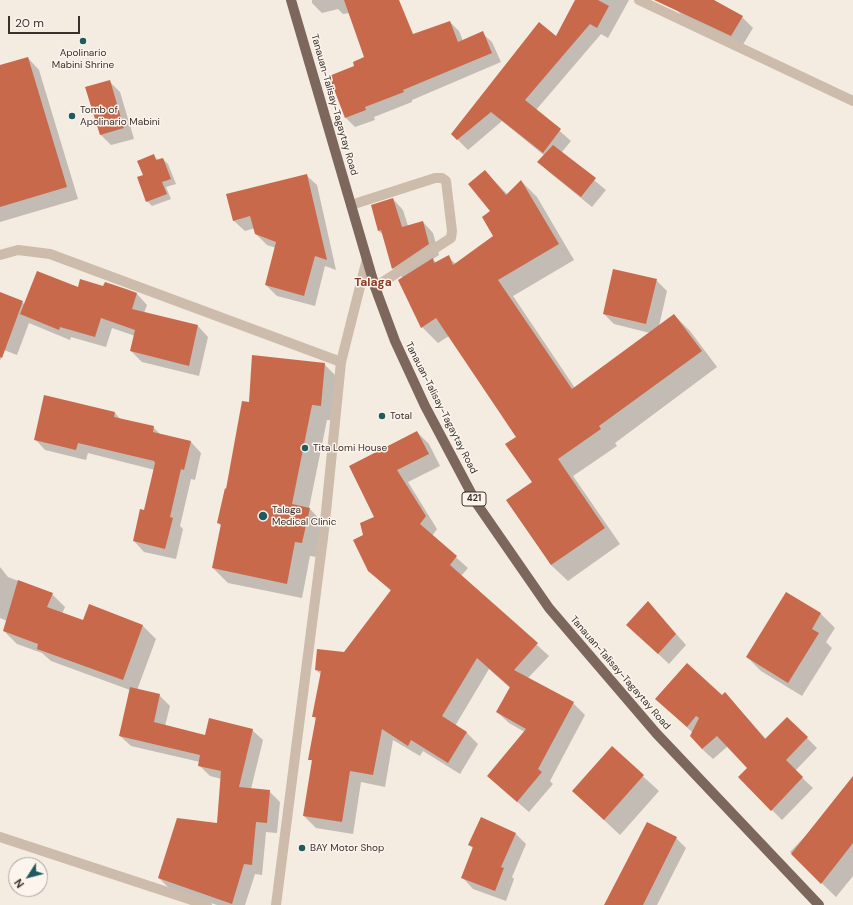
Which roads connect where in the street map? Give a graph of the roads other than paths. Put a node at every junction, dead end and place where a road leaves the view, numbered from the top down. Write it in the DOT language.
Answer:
graph roads {
  1 [pos="291,0"];
  2 [pos="639,0"];
  3 [pos="652,3"];
  4 [pos="853,101"];
  5 [pos="351,205"];
  6 [pos="0,255"];
  7 [pos="367,259"];
  8 [pos="375,287"];
  9 [pos="341,362"];
  10 [pos="0,837"];
  11 [pos="207,905"];
  12 [pos="276,905"];
  13 [pos="818,905"];
  1 -- 5 [label="main road, Tanauan-Talisay-Tagaytay Road / 421"];
  2 -- 3 [label="street"];
  3 -- 4 [label="street"];
  5 -- 7 [label="main road, Tanauan-Talisay-Tagaytay Road / 421"];
  5 -- 8 [label="street"];
  6 -- 9 [label="street"];
  7 -- 8 [label="main road, Tanauan-Talisay-Tagaytay Road / 421"];
  7 -- 9 [label="street"];
  8 -- 13 [label="main road, Tanauan-Talisay-Tagaytay Road / 421"];
  9 -- 12 [label="street"];
  10 -- 11 [label="street"];
}
